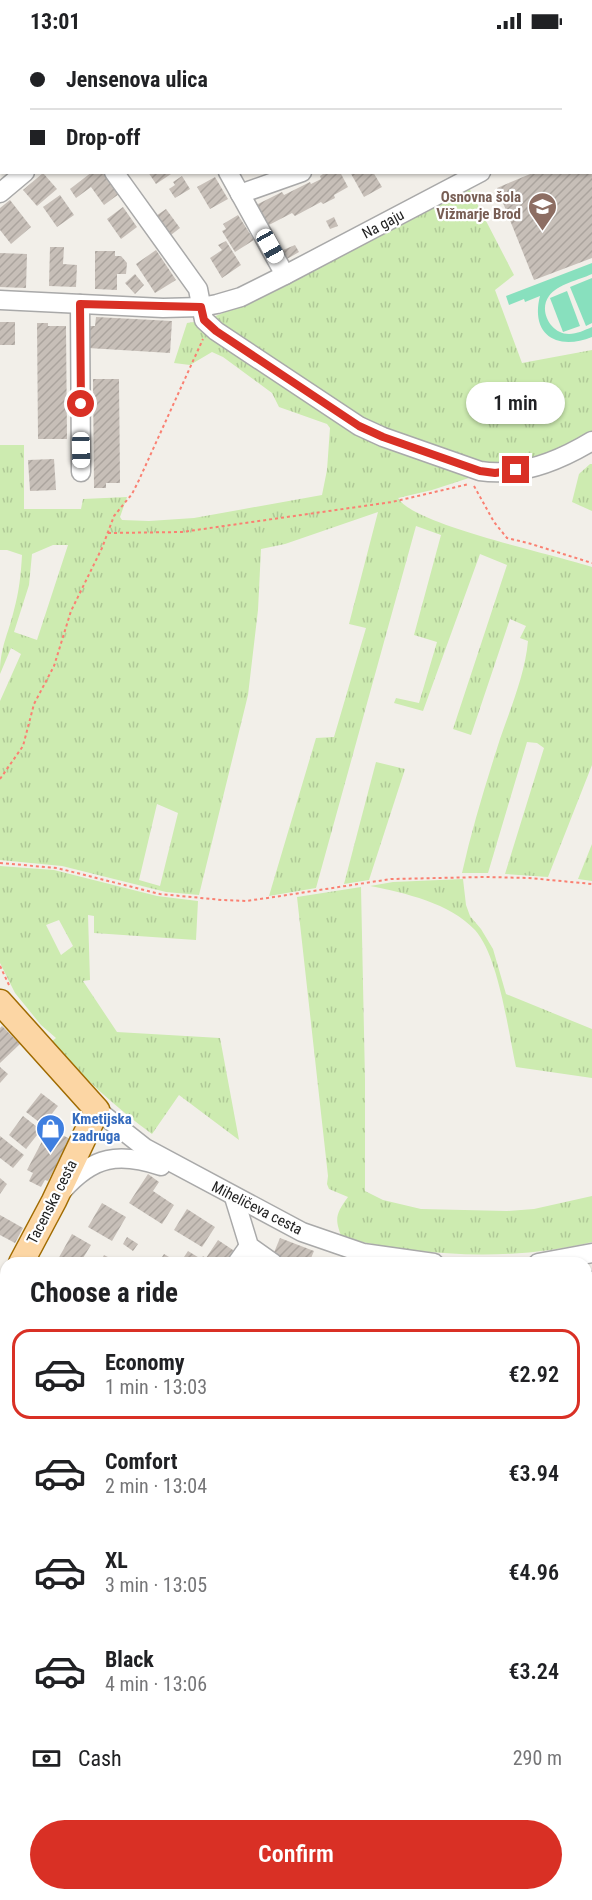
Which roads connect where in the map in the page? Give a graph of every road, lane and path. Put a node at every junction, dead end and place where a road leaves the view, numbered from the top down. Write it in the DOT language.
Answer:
graph roads {
  1 [pos="22,174"];
  2 [pos="115,174"];
  3 [pos="229,174"];
  4 [pos="296,174"];
  5 [pos="477,174"];
  6 [pos="4,184"];
  7 [pos="240,194"];
  8 [pos="285,275"];
  9 [pos="0,300"];
  10 [pos="80,304"];
  11 [pos="201,307"];
  12 [pos="209,326"];
  13 [pos="592,441"];
  14 [pos="81,472"];
  15 [pos="108,533"];
  16 [pos="592,563"];
  17 [pos="0,779"];
  18 [pos="0,863"];
  19 [pos="592,884"];
  20 [pos="0,1002"];
  21 [pos="97,1110"];
  22 [pos="207,1182"];
  23 [pos="234,1197"];
  24 [pos="54,1201"];
  25 [pos="249,1246"];
  26 [pos="592,1253"];
  27 [pos="24,1257"];
  28 [pos="241,1257"];
  29 [pos="265,1257"];
  30 [pos="391,1257"];
  31 [pos="575,1257"];
  1 -- 6 [label="street"];
  2 -- 11 [label="street"];
  3 -- 7 [label="street"];
  4 -- 7 [label="street"];
  5 -- 8 [label="street, Na gaju"];
  7 -- 8 [label="street"];
  8 -- 11 [label="street, Na gaju"];
  9 -- 10 [label="street, Na gaju"];
  10 -- 11 [label="street, Na gaju"];
  10 -- 14 [label="street"];
  11 -- 12 [label="street"];
  12 -- 13 [label="street"];
  12 -- 15 [label="path"];
  15 -- 16 [label="path"];
  15 -- 17 [label="path"];
  18 -- 19 [label="path"];
  20 -- 21 [label="main road"];
  21 -- 22 [label="street, Miheličeva cesta"];
  21 -- 24 [label="main road, Tacenska cesta"];
  22 -- 23 [label="street, Miheličeva cesta"];
  22 -- 24 [label="street"];
  23 -- 25 [label="street"];
  23 -- 30 [label="street, Miheličeva cesta"];
  24 -- 27 [label="main road, Tacenska cesta"];
  25 -- 28 [label="street"];
  25 -- 29 [label="street"];
  26 -- 31 [label="street"];
}
